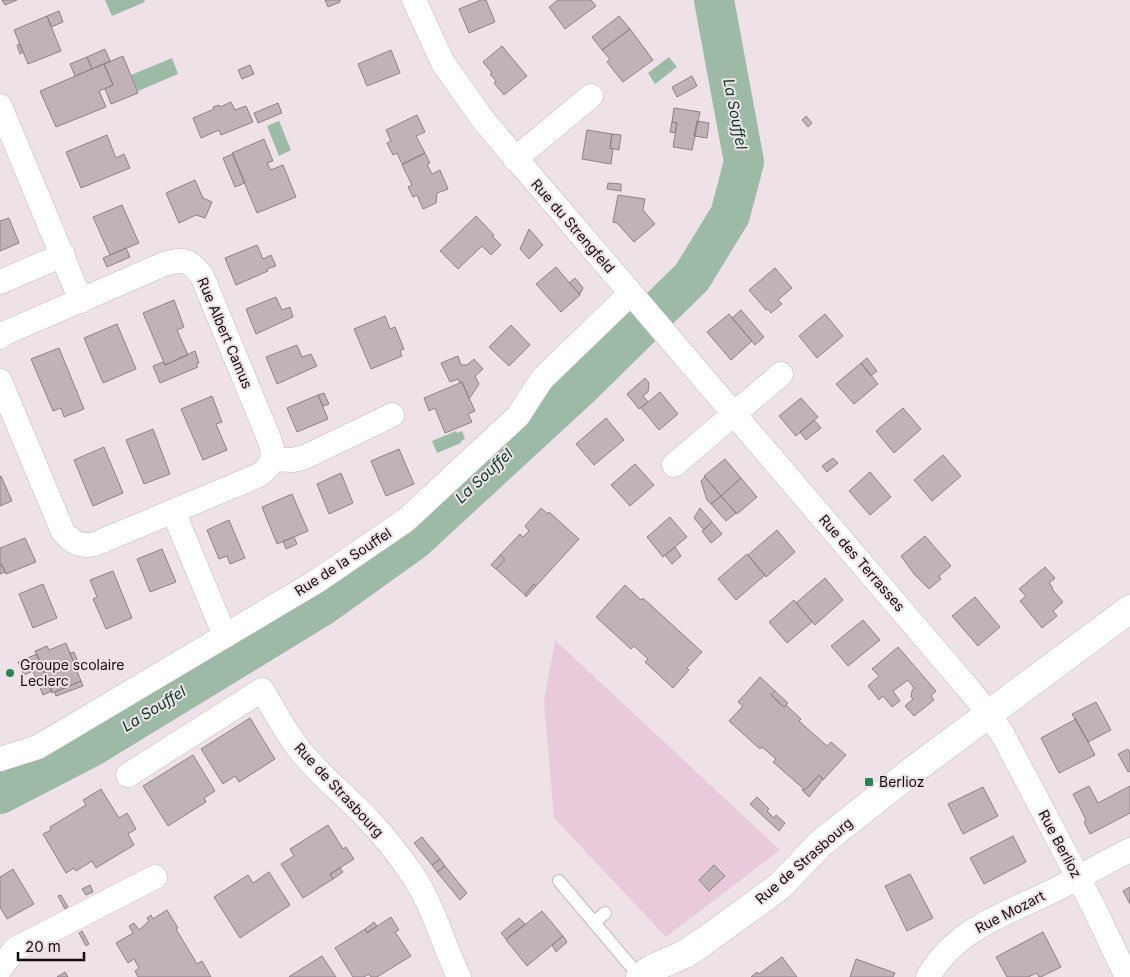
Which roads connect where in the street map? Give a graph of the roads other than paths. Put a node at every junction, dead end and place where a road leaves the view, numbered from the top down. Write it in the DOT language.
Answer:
graph roads {
  1 [pos="414,0"];
  2 [pos="591,96"];
  3 [pos="0,106"];
  4 [pos="516,159"];
  5 [pos="63,255"];
  6 [pos="0,282"];
  7 [pos="637,300"];
  8 [pos="81,301"];
  9 [pos="0,337"];
  10 [pos="781,374"];
  11 [pos="0,381"];
  12 [pos="734,413"];
  13 [pos="392,415"];
  14 [pos="273,459"];
  15 [pos="674,464"];
  16 [pos="173,511"];
  17 [pos="1130,609"];
  18 [pos="224,636"];
  19 [pos="989,714"];
  20 [pos="0,759"];
  21 [pos="128,775"];
  22 [pos="1130,850"];
  23 [pos="155,877"];
  24 [pos="1077,877"];
  25 [pos="559,881"];
  26 [pos="605,913"];
  27 [pos="594,922"];
  28 [pos="0,969"];
  29 [pos="459,977"];
  30 [pos="640,977"];
  31 [pos="928,977"];
  32 [pos="1127,977"];
  1 -- 4 [label="street, Rue du Strengfeld"];
  2 -- 4 [label="street"];
  3 -- 5 [label="street"];
  4 -- 7 [label="street, Rue du Strengfeld"];
  5 -- 6 [label="street"];
  5 -- 8 [label="street"];
  7 -- 12 [label="street, Rue des Terrasses"];
  7 -- 18 [label="street, Rue de la Souffel"];
  8 -- 9 [label="street, Rue Albert Camus"];
  8 -- 14 [label="street, Rue Albert Camus"];
  10 -- 12 [label="street"];
  11 -- 16 [label="street"];
  12 -- 15 [label="street"];
  12 -- 19 [label="street, Rue des Terrasses"];
  13 -- 14 [label="street"];
  14 -- 16 [label="street"];
  16 -- 18 [label="street"];
  17 -- 19 [label="street, Rue de Strasbourg"];
  18 -- 20 [label="street, Rue de la Souffel"];
  19 -- 24 [label="street, Rue Berlioz"];
  19 -- 30 [label="street, Rue de Strasbourg"];
  21 -- 29 [label="street, Rue de Strasbourg"];
  22 -- 24 [label="street, Rue Mozart"];
  23 -- 28 [label="street"];
  24 -- 31 [label="street, Rue Mozart"];
  24 -- 32 [label="street, Rue Berlioz"];
  25 -- 27 [label="lane"];
  26 -- 27 [label="lane"];
  27 -- 30 [label="lane"];
}
